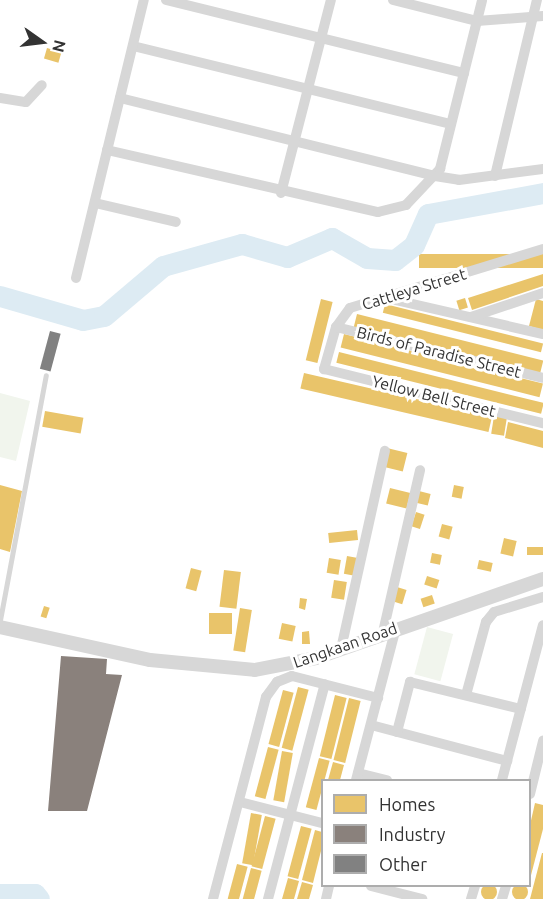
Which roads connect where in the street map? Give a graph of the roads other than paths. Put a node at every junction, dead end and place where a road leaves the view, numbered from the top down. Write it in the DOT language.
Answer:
graph roads {
  1 [pos="144,0"];
  2 [pos="166,0"];
  3 [pos="331,0"];
  4 [pos="393,0"];
  5 [pos="482,0"];
  6 [pos="537,0"];
  7 [pos="538,16"];
  8 [pos="477,21"];
  9 [pos="320,38"];
  10 [pos="133,46"];
  11 [pos="464,73"];
  12 [pos="42,85"];
  13 [pos="307,89"];
  14 [pos="0,98"];
  15 [pos="120,98"];
  16 [pos="451,124"];
  17 [pos="294,141"];
  18 [pos="108,150"];
  19 [pos="543,169"];
  20 [pos="435,176"];
  21 [pos="495,176"];
  22 [pos="281,193"];
  23 [pos="95,204"];
  24 [pos="176,222"];
  25 [pos="543,249"];
  26 [pos="76,278"];
  27 [pos="543,293"];
  28 [pos="391,299"];
  29 [pos="470,317"];
  30 [pos="336,327"];
  31 [pos="543,334"];
  32 [pos="324,369"];
  33 [pos="46,375"];
  34 [pos="543,378"];
  35 [pos="543,423"];
  36 [pos="385,451"];
  37 [pos="420,470"];
  38 [pos="543,579"];
  39 [pos="543,597"];
  40 [pos="0,620"];
  41 [pos="543,625"];
  42 [pos="0,627"];
  43 [pos="390,630"];
  44 [pos="341,649"];
  45 [pos="325,684"];
  46 [pos="466,695"];
  47 [pos="378,698"];
  48 [pos="521,709"];
  49 [pos="371,725"];
  50 [pos="397,732"];
  51 [pos="543,741"];
  52 [pos="507,761"];
  53 [pos="357,777"];
  54 [pos="377,779"];
  55 [pos="502,779"];
  56 [pos="531,788"];
  57 [pos="240,802"];
  58 [pos="291,815"];
  59 [pos="321,823"];
  60 [pos="377,887"];
  61 [pos="213,899"];
  62 [pos="268,899"];
  63 [pos="422,899"];
  1 -- 10 [label="street"];
  2 -- 9 [label="street"];
  3 -- 9 [label="street"];
  4 -- 8 [label="street"];
  5 -- 8 [label="street"];
  6 -- 7 [label="street"];
  7 -- 8 [label="street"];
  7 -- 21 [label="street"];
  8 -- 11 [label="street"];
  9 -- 11 [label="street"];
  9 -- 13 [label="street"];
  10 -- 13 [label="street"];
  10 -- 15 [label="street"];
  11 -- 16 [label="street"];
  12 -- 14 [label="street"];
  13 -- 16 [label="street"];
  13 -- 17 [label="street"];
  15 -- 17 [label="street"];
  15 -- 18 [label="street"];
  16 -- 20 [label="street"];
  17 -- 20 [label="street"];
  17 -- 22 [label="street"];
  18 -- 22 [label="street"];
  18 -- 23 [label="street"];
  19 -- 21 [label="street"];
  20 -- 21 [label="street"];
  20 -- 22 [label="street"];
  23 -- 24 [label="street"];
  23 -- 26 [label="street"];
  25 -- 28 [label="street, Cattleya Street"];
  27 -- 29 [label="street"];
  28 -- 29 [label="street"];
  28 -- 30 [label="street, Cattleya Street"];
  29 -- 31 [label="street"];
  30 -- 32 [label="street, Cattleya Street"];
  30 -- 34 [label="street, Birds of Paradise Street"];
  32 -- 35 [label="street, Yellow Bell Street"];
  33 -- 40 [label="lane"];
  36 -- 44 [label="street"];
  37 -- 43 [label="street"];
  38 -- 43 [label="street, Langkaan Road"];
  39 -- 46 [label="street"];
  41 -- 48 [label="street"];
  42 -- 44 [label="street, Langkaan Road"];
  43 -- 44 [label="street, Langkaan Road"];
  43 -- 47 [label="street"];
  45 -- 47 [label="street"];
  45 -- 57 [label="street"];
  45 -- 58 [label="street"];
  46 -- 48 [label="street"];
  46 -- 50 [label="street"];
  47 -- 49 [label="street"];
  48 -- 52 [label="street"];
  49 -- 50 [label="street"];
  49 -- 53 [label="street"];
  50 -- 52 [label="street"];
  51 -- 56 [label="street"];
  52 -- 55 [label="street"];
  53 -- 54 [label="street"];
  57 -- 58 [label="street"];
  57 -- 61 [label="street"];
  58 -- 59 [label="street"];
  58 -- 62 [label="street"];
  60 -- 63 [label="street"];
}
